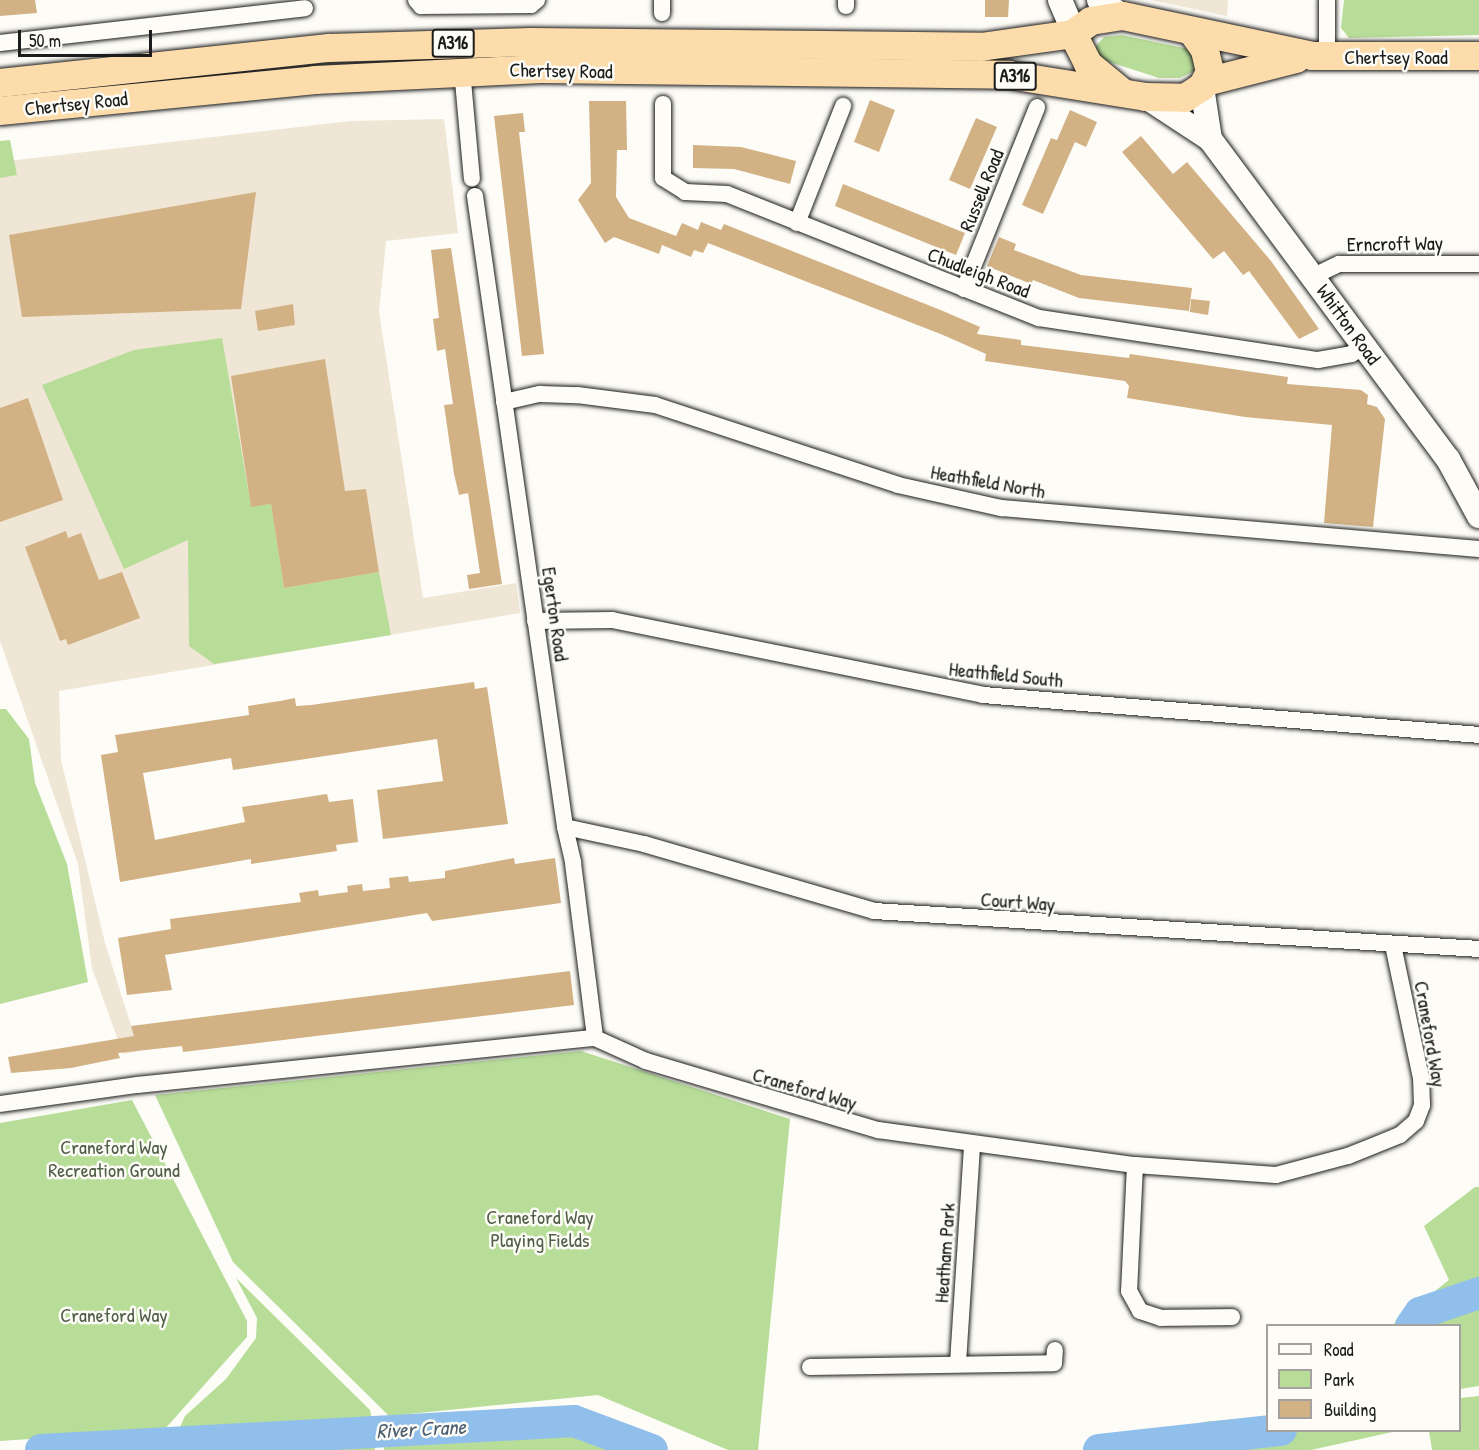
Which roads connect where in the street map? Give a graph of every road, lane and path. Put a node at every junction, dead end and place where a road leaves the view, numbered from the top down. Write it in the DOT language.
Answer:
graph roads {
  1 [pos="416,0"];
  2 [pos="537,0"];
  3 [pos="1060,0"];
  4 [pos="1099,0"];
  5 [pos="1327,0"];
  6 [pos="305,8"];
  7 [pos="1123,16"];
  8 [pos="1073,32"];
  9 [pos="1194,34"];
  10 [pos="0,43"];
  11 [pos="1320,56"];
  12 [pos="1479,56"];
  13 [pos="462,70"];
  14 [pos="0,83"];
  15 [pos="1204,85"];
  16 [pos="1134,94"];
  17 [pos="663,104"];
  18 [pos="843,106"];
  19 [pos="1037,107"];
  20 [pos="0,111"];
  21 [pos="1210,139"];
  22 [pos="472,179"];
  23 [pos="475,196"];
  24 [pos="797,223"];
  25 [pos="1479,264"];
  26 [pos="1314,276"];
  27 [pos="964,289"];
  28 [pos="1365,347"];
  29 [pos="504,402"];
  30 [pos="1479,516"];
  31 [pos="1479,549"];
  32 [pos="535,621"];
  33 [pos="1479,735"];
  34 [pos="565,827"];
  35 [pos="1393,945"];
  36 [pos="1479,949"];
  37 [pos="595,1038"];
  38 [pos="0,1104"];
  39 [pos="972,1145"];
  40 [pos="1136,1165"];
  41 [pos="1232,1317"];
  42 [pos="1055,1350"];
  43 [pos="958,1363"];
  44 [pos="810,1367"];
  1 -- 2 [label="street"];
  3 -- 8 [label="main road"];
  4 -- 7 [label="main road"];
  5 -- 11 [label="street"];
  6 -- 10 [label="street"];
  7 -- 8 [label="highway, Chertsey Road"];
  7 -- 9 [label="highway, Chertsey Road"];
  8 -- 14 [label="highway, Chertsey Road / A316"];
  8 -- 16 [label="highway"];
  9 -- 11 [label="highway, Chertsey Road"];
  9 -- 15 [label="highway"];
  11 -- 12 [label="highway, Chertsey Road"];
  11 -- 15 [label="highway, Chertsey Road"];
  13 -- 16 [label="highway, Chertsey Road / A316"];
  13 -- 20 [label="highway, Chertsey Road / A316"];
  13 -- 22 [label="street"];
  15 -- 16 [label="highway, Chertsey Road"];
  15 -- 21 [label="main road, Whitton Road"];
  16 -- 21 [label="main road, Whitton Road"];
  17 -- 24 [label="street, Chudleigh Road"];
  18 -- 24 [label="street"];
  19 -- 27 [label="street, Russell Road"];
  21 -- 26 [label="main road, Whitton Road"];
  23 -- 29 [label="street, Egerton Road"];
  24 -- 27 [label="street, Chudleigh Road"];
  25 -- 26 [label="street, Erncroft Way"];
  26 -- 28 [label="main road, Whitton Road"];
  27 -- 28 [label="street, Chudleigh Road"];
  28 -- 30 [label="main road, Whitton Road"];
  29 -- 31 [label="street, Heathfield North"];
  29 -- 32 [label="street, Egerton Road"];
  32 -- 33 [label="street, Heathfield South"];
  32 -- 34 [label="street, Egerton Road"];
  34 -- 35 [label="street, Court Way"];
  34 -- 37 [label="street, Egerton Road"];
  35 -- 36 [label="street, Court Way"];
  35 -- 40 [label="street, Craneford Way"];
  37 -- 38 [label="street"];
  37 -- 39 [label="street, Craneford Way"];
  39 -- 40 [label="street, Craneford Way"];
  39 -- 43 [label="street, Heatham Park"];
  40 -- 41 [label="street"];
  42 -- 43 [label="street"];
  43 -- 44 [label="street"];
}
